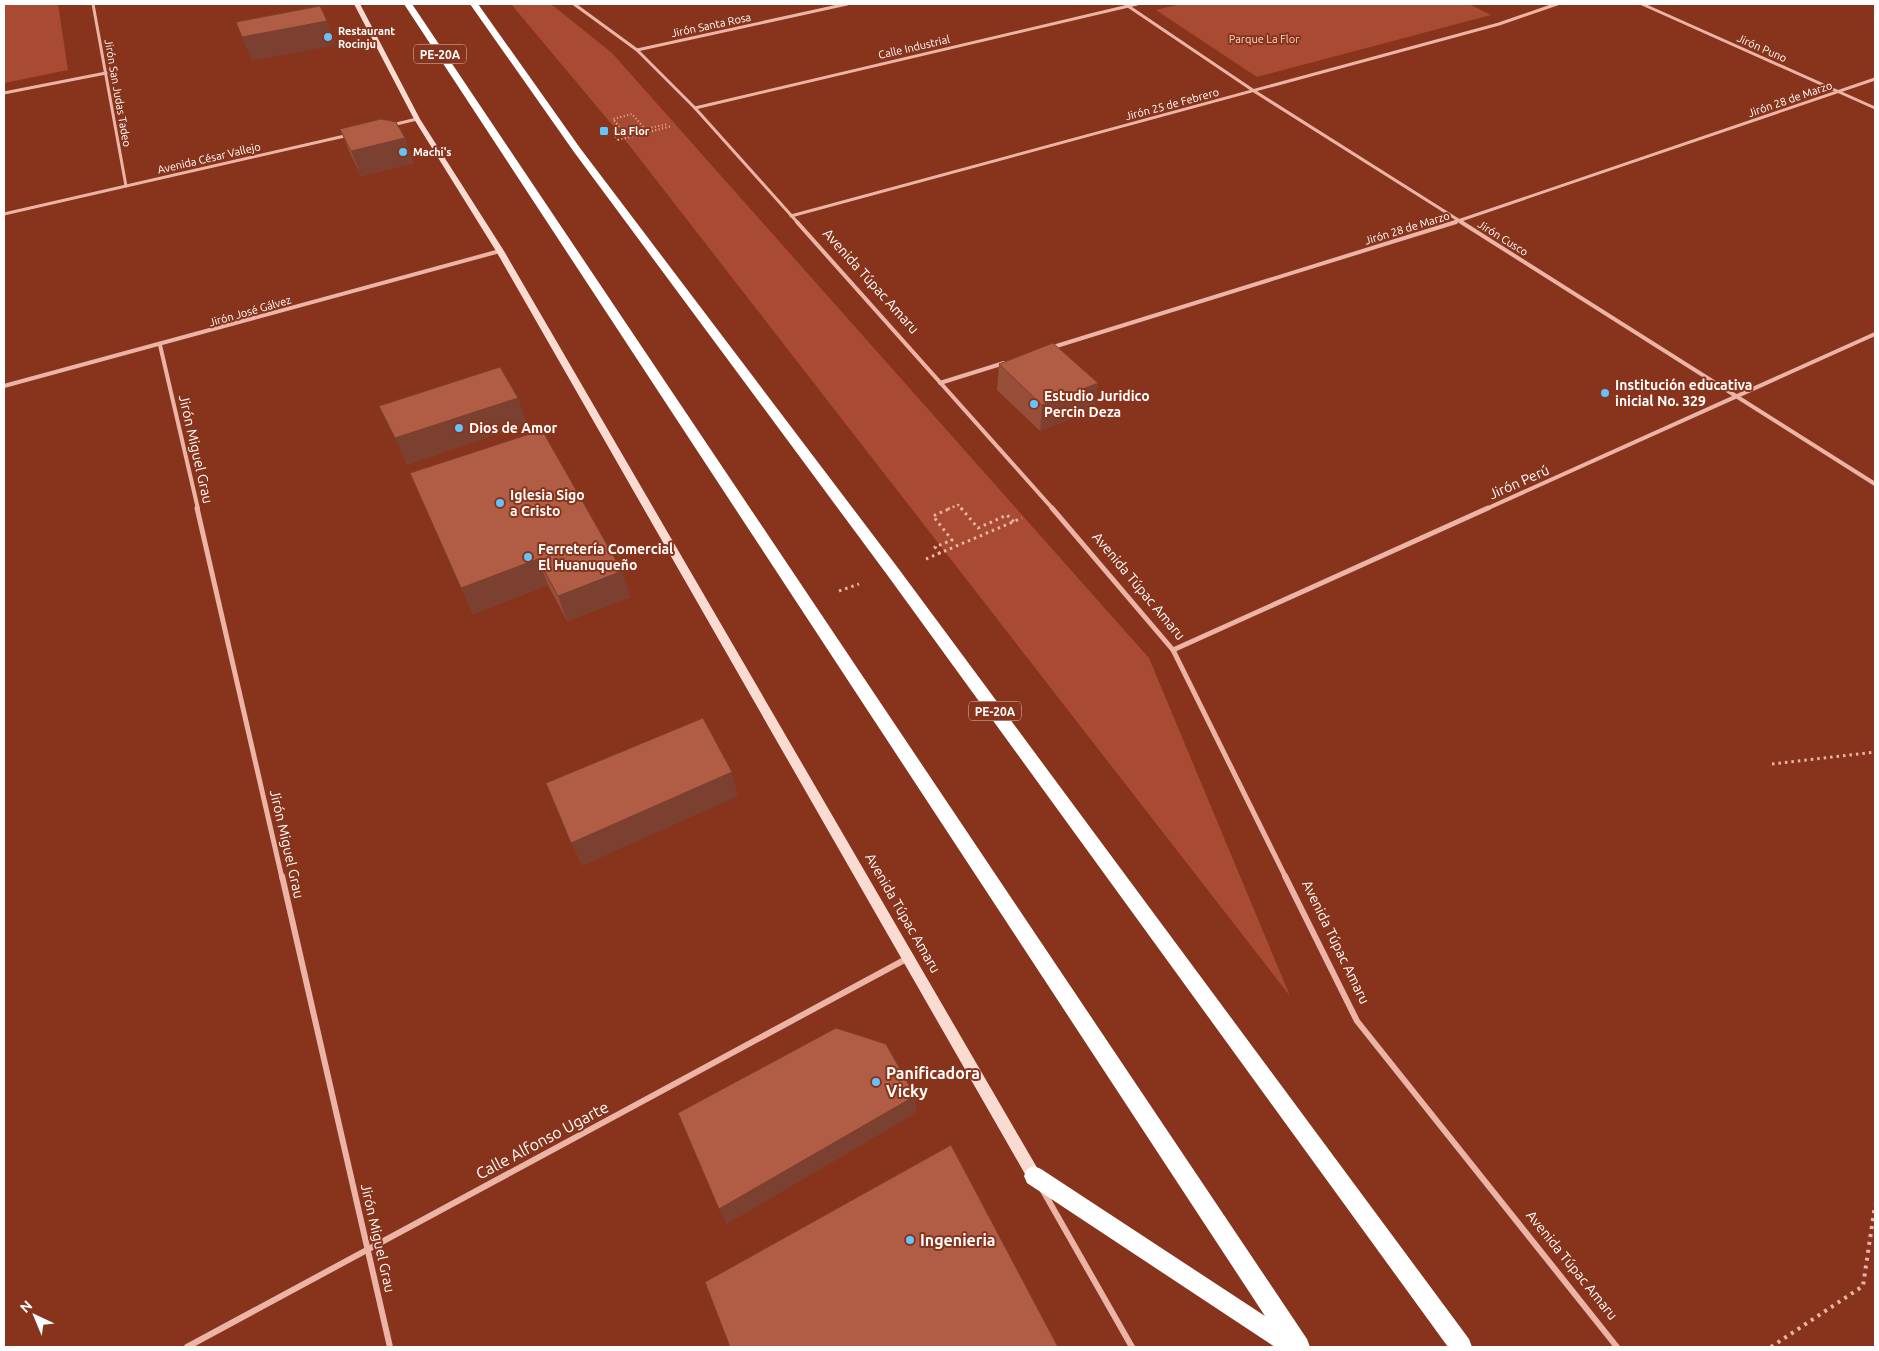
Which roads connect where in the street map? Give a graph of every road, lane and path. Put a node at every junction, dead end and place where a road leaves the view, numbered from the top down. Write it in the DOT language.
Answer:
graph roads {
  1 [pos="93,4"];
  2 [pos="357,4"];
  3 [pos="408,4"];
  4 [pos="474,4"];
  5 [pos="574,4"];
  6 [pos="846,4"];
  7 [pos="1137,4"];
  8 [pos="1557,4"];
  9 [pos="1642,4"];
  10 [pos="1126,5"];
  11 [pos="637,50"];
  12 [pos="106,73"];
  13 [pos="1875,80"];
  14 [pos="1254,91"];
  15 [pos="1839,92"];
  16 [pos="4,93"];
  17 [pos="695,108"];
  18 [pos="1875,108"];
  19 [pos="417,119"];
  20 [pos="388,126"];
  21 [pos="359,132"];
  22 [pos="618,140"];
  23 [pos="126,186"];
  24 [pos="4,214"];
  25 [pos="791,216"];
  26 [pos="1459,220"];
  27 [pos="500,251"];
  28 [pos="1875,334"];
  29 [pos="160,345"];
  30 [pos="1044,350"];
  31 [pos="1006,362"];
  32 [pos="940,383"];
  33 [pos="4,386"];
  34 [pos="1737,396"];
  35 [pos="1875,484"];
  36 [pos="940,554"];
  37 [pos="893,572"];
  38 [pos="804,603"];
  39 [pos="1173,650"];
  40 [pos="1875,752"];
  41 [pos="1772,764"];
  42 [pos="910,958"];
  43 [pos="1034,1176"];
  44 [pos="1875,1205"];
  45 [pos="368,1250"];
  46 [pos="187,1347"];
  47 [pos="390,1347"];
  48 [pos="1132,1347"];
  49 [pos="1294,1347"];
  50 [pos="1299,1347"];
  51 [pos="1461,1347"];
  52 [pos="1617,1347"];
  53 [pos="1771,1347"];
  1 -- 12 [label="street, Jirón San Judas Tadeo"];
  2 -- 19 [label="street, Avenida Túpac Amaru"];
  3 -- 38 [label="highway, PE-20A"];
  4 -- 37 [label="highway, PE-20A"];
  5 -- 11 [label="street, Avenida Túpac Amaru"];
  6 -- 11 [label="street, Jirón Santa Rosa"];
  7 -- 10 [label="street, Calle Industrial"];
  8 -- 14 [label="street, Jirón 25 de Febrero"];
  9 -- 15 [label="street, Jirón Puno"];
  10 -- 14 [label="street, Jirón Cusco"];
  10 -- 17 [label="street, Calle Industrial"];
  11 -- 17 [label="street, Avenida Túpac Amaru"];
  12 -- 16 [label="street"];
  12 -- 23 [label="street, Jirón San Judas Tadeo"];
  13 -- 15 [label="street, Jirón 28 de Marzo"];
  14 -- 25 [label="street, Jirón 25 de Febrero"];
  14 -- 26 [label="street, Jirón Cusco"];
  15 -- 18 [label="street, Jirón Puno"];
  15 -- 26 [label="street, Jirón 28 de Marzo"];
  17 -- 25 [label="street, Avenida Túpac Amaru"];
  19 -- 20 [label="street"];
  19 -- 27 [label="street, Avenida Túpac Amaru"];
  21 -- 23 [label="street, Avenida César Vallejo"];
  22 -- 22 [label="path"];
  23 -- 24 [label="street, Avenida César Vallejo"];
  25 -- 32 [label="street, Avenida Túpac Amaru"];
  26 -- 30 [label="street, Jirón 28 de Marzo"];
  26 -- 34 [label="street, Jirón Cusco"];
  27 -- 29 [label="street, Jirón José Gálvez"];
  27 -- 42 [label="street, Avenida Túpac Amaru"];
  28 -- 34 [label="street, Jirón Perú"];
  29 -- 33 [label="street, Jirón José Gálvez"];
  29 -- 45 [label="street, Jirón Miguel Grau"];
  31 -- 32 [label="street"];
  32 -- 39 [label="street, Avenida Túpac Amaru"];
  34 -- 35 [label="street, Jirón Cusco"];
  34 -- 39 [label="street, Jirón Perú"];
  36 -- 36 [label="path"];
  37 -- 38 [label="path"];
  37 -- 51 [label="highway, PE-20A"];
  38 -- 50 [label="highway, PE-20A"];
  39 -- 52 [label="street, Avenida Túpac Amaru"];
  40 -- 41 [label="path"];
  42 -- 43 [label="street, Avenida Túpac Amaru"];
  42 -- 45 [label="street, Calle Alfonso Ugarte"];
  43 -- 48 [label="street, Avenida Túpac Amaru"];
  43 -- 49 [label="highway"];
  44 -- 53 [label="path"];
  45 -- 46 [label="street, Calle Alfonso Ugarte"];
  45 -- 47 [label="street, Jirón Miguel Grau"];
}
